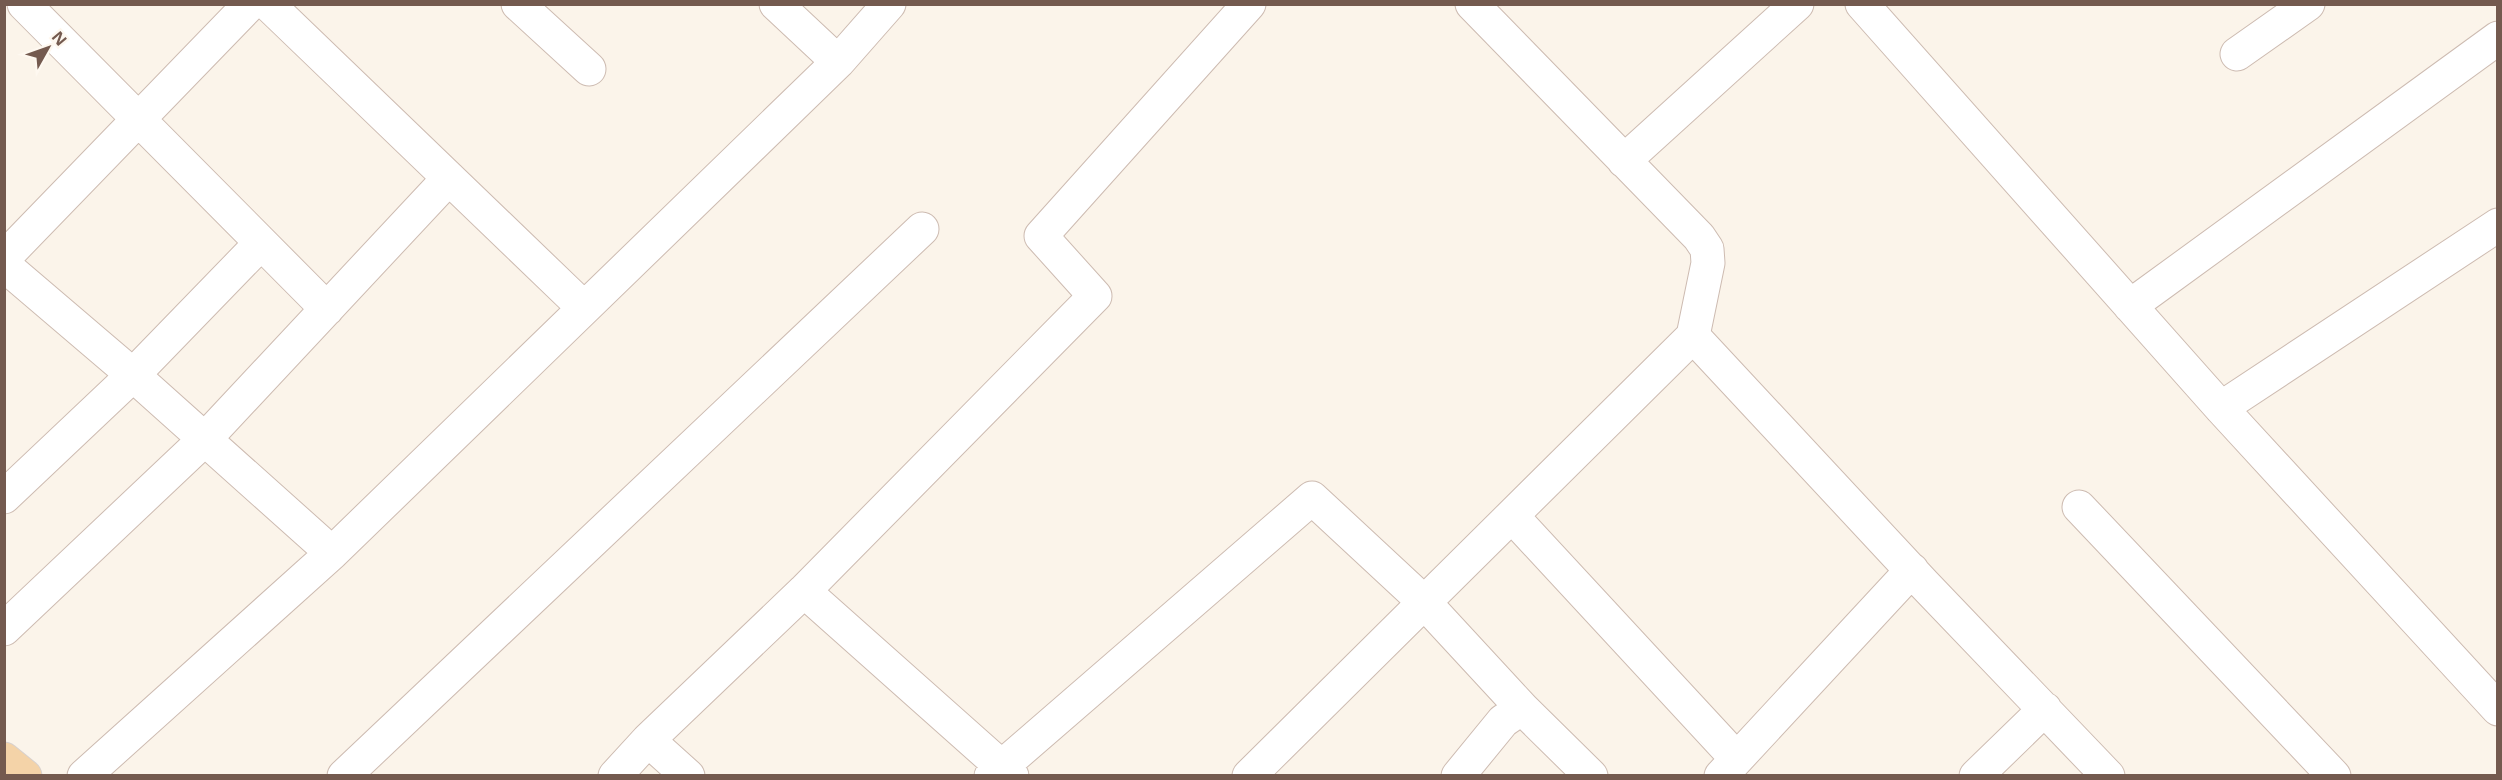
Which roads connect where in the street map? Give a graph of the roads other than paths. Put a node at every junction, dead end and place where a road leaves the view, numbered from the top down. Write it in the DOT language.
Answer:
graph roads {
  1 [pos="24,4"];
  2 [pos="250,4"];
  3 [pos="268,4"];
  4 [pos="518,4"];
  5 [pos="776,4"];
  6 [pos="889,4"];
  7 [pos="1249,4"];
  8 [pos="1472,4"];
  9 [pos="1797,4"];
  10 [pos="1862,4"];
  11 [pos="2308,4"];
  12 [pos="2498,38"];
  13 [pos="2236,54"];
  14 [pos="838,62"];
  15 [pos="589,69"];
  16 [pos="139,119"];
  17 [pos="1624,160"];
  18 [pos="449,178"];
  19 [pos="2498,225"];
  20 [pos="922,229"];
  21 [pos="261,243"];
  22 [pos="4,258"];
  23 [pos="4,265"];
  24 [pos="2130,306"];
  25 [pos="584,308"];
  26 [pos="327,309"];
  27 [pos="1693,336"];
  28 [pos="133,375"];
  29 [pos="2221,408"];
  30 [pos="205,439"];
  31 [pos="4,497"];
  32 [pos="2079,507"];
  33 [pos="1512,516"];
  34 [pos="332,553"];
  35 [pos="1912,570"];
  36 [pos="804,591"];
  37 [pos="1424,602"];
  38 [pos="4,628"];
  39 [pos="1522,708"];
  40 [pos="2045,709"];
  41 [pos="2498,709"];
  42 [pos="648,740"];
  43 [pos="4,759"];
  44 [pos="1729,767"];
  45 [pos="1001,772"];
  46 [pos="25,776"];
  47 [pos="84,776"];
  48 [pos="344,776"];
  49 [pos="615,776"];
  50 [pos="688,776"];
  51 [pos="1249,776"];
  52 [pos="1458,776"];
  53 [pos="1591,776"];
  54 [pos="1976,776"];
  55 [pos="2108,776"];
  56 [pos="2334,776"];
  1 -- 16 [label="street"];
  2 -- 16 [label="street"];
  3 -- 18 [label="street"];
  4 -- 15 [label="street"];
  5 -- 14 [label="street"];
  6 -- 14 [label="street"];
  7 -- 36 [label="street"];
  8 -- 17 [label="street"];
  9 -- 17 [label="street"];
  10 -- 24 [label="street"];
  11 -- 13 [label="street"];
  12 -- 24 [label="street"];
  14 -- 25 [label="street"];
  16 -- 21 [label="street"];
  16 -- 22 [label="street"];
  17 -- 27 [label="street"];
  18 -- 25 [label="street"];
  18 -- 26 [label="street"];
  19 -- 29 [label="street"];
  20 -- 48 [label="street"];
  21 -- 26 [label="street"];
  21 -- 28 [label="street"];
  23 -- 28 [label="street"];
  24 -- 29 [label="street"];
  25 -- 34 [label="street"];
  26 -- 30 [label="street"];
  27 -- 33 [label="street"];
  27 -- 35 [label="street"];
  28 -- 30 [label="street"];
  28 -- 31 [label="street"];
  29 -- 41 [label="street"];
  30 -- 34 [label="street"];
  30 -- 38 [label="street"];
  32 -- 56 [label="street"];
  33 -- 37 [label="street"];
  33 -- 44 [label="street"];
  34 -- 47 [label="street"];
  35 -- 40 [label="street"];
  35 -- 44 [label="street"];
  36 -- 42 [label="street"];
  36 -- 45 [label="street"];
  37 -- 39 [label="street"];
  37 -- 45 [label="street"];
  37 -- 51 [label="street"];
  39 -- 52 [label="street"];
  39 -- 53 [label="street"];
  40 -- 54 [label="street"];
  40 -- 55 [label="street"];
  42 -- 49 [label="street"];
  42 -- 50 [label="street"];
  43 -- 46 [label="main road"];
}
